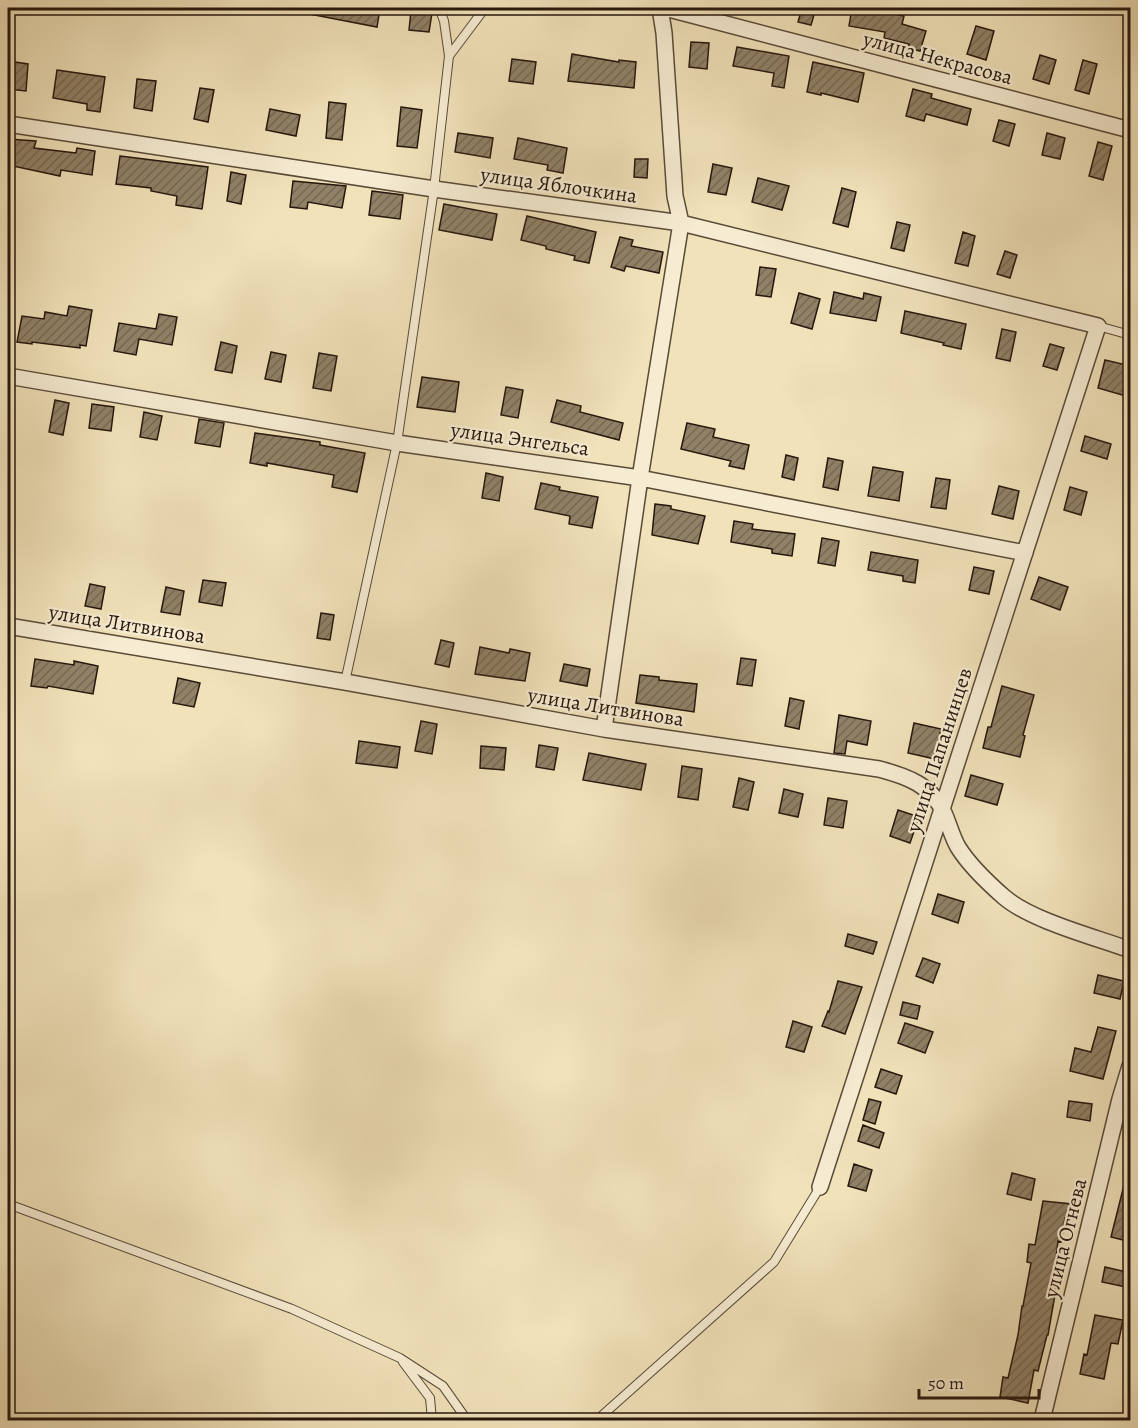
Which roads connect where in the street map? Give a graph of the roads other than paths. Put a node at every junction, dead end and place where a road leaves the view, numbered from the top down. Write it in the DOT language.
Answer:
graph roads {
  1 [pos="439,8"];
  2 [pos="485,8"];
  3 [pos="660,8"];
  4 [pos="665,8"];
  5 [pos="449,56"];
  6 [pos="8,124"];
  7 [pos="1131,130"];
  8 [pos="434,189"];
  9 [pos="681,223"];
  10 [pos="1098,326"];
  11 [pos="1131,334"];
  12 [pos="8,376"];
  13 [pos="397,442"];
  14 [pos="640,478"];
  15 [pos="1025,553"];
  16 [pos="8,626"];
  17 [pos="345,682"];
  18 [pos="604,729"];
  19 [pos="943,809"];
  20 [pos="1131,950"];
  21 [pos="1131,1066"];
  22 [pos="820,1187"];
  23 [pos="8,1204"];
  24 [pos="400,1358"];
  25 [pos="432,1420"];
  26 [pos="467,1420"];
  27 [pos="597,1420"];
  28 [pos="1042,1420"];
  1 -- 5 [label="lane"];
  2 -- 5 [label="lane"];
  3 -- 9 [label="street"];
  4 -- 7 [label="street, улица Некрасова"];
  5 -- 8 [label="lane"];
  6 -- 8 [label="street, улица Яблочкина"];
  8 -- 9 [label="street, улица Яблочкина"];
  8 -- 13 [label="lane"];
  9 -- 10 [label="street, улица Яблочкина"];
  9 -- 14 [label="street"];
  10 -- 11 [label="lane"];
  10 -- 15 [label="street, улица Папанинцев"];
  12 -- 13 [label="street, улица Энгельса"];
  13 -- 14 [label="street, улица Энгельса"];
  13 -- 17 [label="lane"];
  14 -- 15 [label="street, улица Энгельса"];
  14 -- 18 [label="street"];
  15 -- 19 [label="street, улица Папанинцев"];
  16 -- 17 [label="street, улица Литвинова"];
  17 -- 18 [label="street, улица Литвинова"];
  18 -- 19 [label="street, улица Литвинова"];
  19 -- 20 [label="street, улица Литвинова"];
  19 -- 22 [label="street, улица Папанинцев"];
  21 -- 28 [label="street, улица Огнева"];
  22 -- 27 [label="lane"];
  23 -- 24 [label="lane"];
  24 -- 25 [label="lane"];
  24 -- 26 [label="lane"];
}
